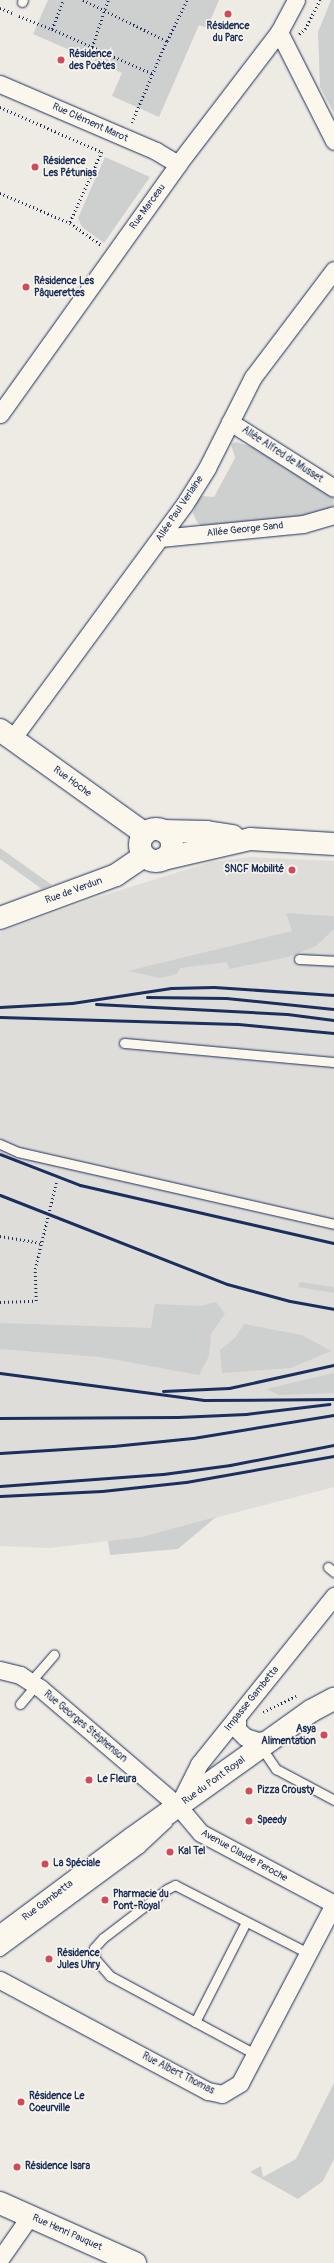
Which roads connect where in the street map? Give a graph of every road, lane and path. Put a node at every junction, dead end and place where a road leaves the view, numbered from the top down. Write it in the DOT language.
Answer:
graph roads {
  1 [pos="63,0"];
  2 [pos="83,0"];
  3 [pos="108,0"];
  4 [pos="187,0"];
  5 [pos="296,0"];
  6 [pos="320,0"];
  7 [pos="0,8"];
  8 [pos="105,10"];
  9 [pos="52,29"];
  10 [pos="279,32"];
  11 [pos="297,36"];
  12 [pos="168,41"];
  13 [pos="92,47"];
  14 [pos="153,74"];
  15 [pos="0,84"];
  16 [pos="0,107"];
  17 [pos="125,138"];
  18 [pos="334,142"];
  19 [pos="178,164"];
  20 [pos="0,193"];
  21 [pos="70,223"];
  22 [pos="114,254"];
  23 [pos="334,270"];
  24 [pos="0,414"];
  25 [pos="230,422"];
  26 [pos="334,488"];
  27 [pos="332,518"];
  28 [pos="160,538"];
  29 [pos="6,735"];
  30 [pos="154,833"];
  31 [pos="250,839"];
  32 [pos="334,844"];
  33 [pos="154,857"];
  34 [pos="0,918"];
  35 [pos="299,959"];
  36 [pos="334,961"];
  37 [pos="124,1043"];
  38 [pos="334,1062"];
  39 [pos="0,1144"];
  40 [pos="56,1183"];
  41 [pos="334,1224"];
  42 [pos="0,1236"];
  43 [pos="41,1243"];
  44 [pos="0,1302"];
  45 [pos="334,1596"];
  46 [pos="54,1655"];
  47 [pos="0,1670"];
  48 [pos="34,1683"];
  49 [pos="300,1694"];
  50 [pos="334,1699"];
  51 [pos="20,1704"];
  52 [pos="237,1718"];
  53 [pos="267,1742"];
  54 [pos="171,1800"];
  55 [pos="334,1800"];
  56 [pos="96,1865"];
  57 [pos="334,1904"];
  58 [pos="246,1922"];
  59 [pos="0,1937"];
  60 [pos="0,1951"];
  61 [pos="308,1953"];
  62 [pos="0,1980"];
  63 [pos="195,2022"];
  64 [pos="255,2054"];
  65 [pos="0,2203"];
  66 [pos="30,2216"];
  67 [pos="0,2259"];
  68 [pos="135,2263"];
  1 -- 9 [label="path"];
  2 -- 8 [label="path"];
  3 -- 8 [label="path"];
  4 -- 12 [label="path"];
  5 -- 10 [label="street, Rue Marceau"];
  6 -- 11 [label="path"];
  7 -- 9 [label="path"];
  8 -- 12 [label="path"];
  8 -- 13 [label="path"];
  9 -- 13 [label="path"];
  10 -- 18 [label="street"];
  10 -- 19 [label="street, Rue Marceau"];
  12 -- 14 [label="path"];
  13 -- 14 [label="path"];
  14 -- 17 [label="path"];
  15 -- 17 [label="street, Rue Clément Marot"];
  16 -- 21 [label="path"];
  17 -- 19 [label="street, Rue Clément Marot"];
  19 -- 22 [label="street, Rue Marceau"];
  20 -- 21 [label="path"];
  21 -- 22 [label="path"];
  22 -- 24 [label="street, Rue Marceau"];
  23 -- 25 [label="street, Allée Paul Verlaine"];
  25 -- 26 [label="street, Allée Alfred de Musset"];
  25 -- 28 [label="street, Allée Paul Verlaine"];
  27 -- 28 [label="street, Allée George Sand"];
  28 -- 29 [label="street, Allée Paul Verlaine"];
  29 -- 30 [label="main road, Rue Hoche"];
  30 -- 31 [label="main road, Rue de Verdun"];
  30 -- 33 [label="main road"];
  30 -- 33 [label="main road"];
  31 -- 32 [label="main road, Rue de Verdun"];
  31 -- 33 [label="main road, Rue de Verdun"];
  33 -- 34 [label="main road, Rue de Verdun"];
  35 -- 36 [label="lane"];
  37 -- 38 [label="lane"];
  39 -- 41 [label="lane"];
  40 -- 43 [label="path"];
  42 -- 43 [label="path"];
  43 -- 44 [label="path"];
  45 -- 52 [label="street, Impasse Gambetta"];
  46 -- 48 [label="lane"];
  47 -- 48 [label="street, Rue Georges Stéphenson"];
  48 -- 51 [label="lane"];
  48 -- 54 [label="street, Rue Georges Stéphenson"];
  49 -- 52 [label="path"];
  50 -- 53 [label="main road, Rue du Pont Royal"];
  52 -- 53 [label="street"];
  52 -- 54 [label="street, Impasse Gambetta"];
  53 -- 54 [label="main road, Rue du Pont Royal"];
  53 -- 55 [label="lane"];
  54 -- 56 [label="main road, Rue du Pont Royal"];
  54 -- 57 [label="street, Avenue Claude Peroche"];
  54 -- 60 [label="lane"];
  56 -- 59 [label="main road, Rue Gambetta"];
  57 -- 61 [label="street, Rue Albert Thomas"];
  58 -- 61 [label="lane"];
  58 -- 63 [label="lane"];
  58 -- 63 [label="lane"];
  61 -- 64 [label="street, Rue Albert Thomas"];
  62 -- 64 [label="street, Rue Albert Thomas"];
  63 -- 64 [label="lane"];
  65 -- 66 [label="main road, Rue Henri Pauquet"];
  66 -- 67 [label="street"];
  66 -- 68 [label="main road, Rue Henri Pauquet"];
}
